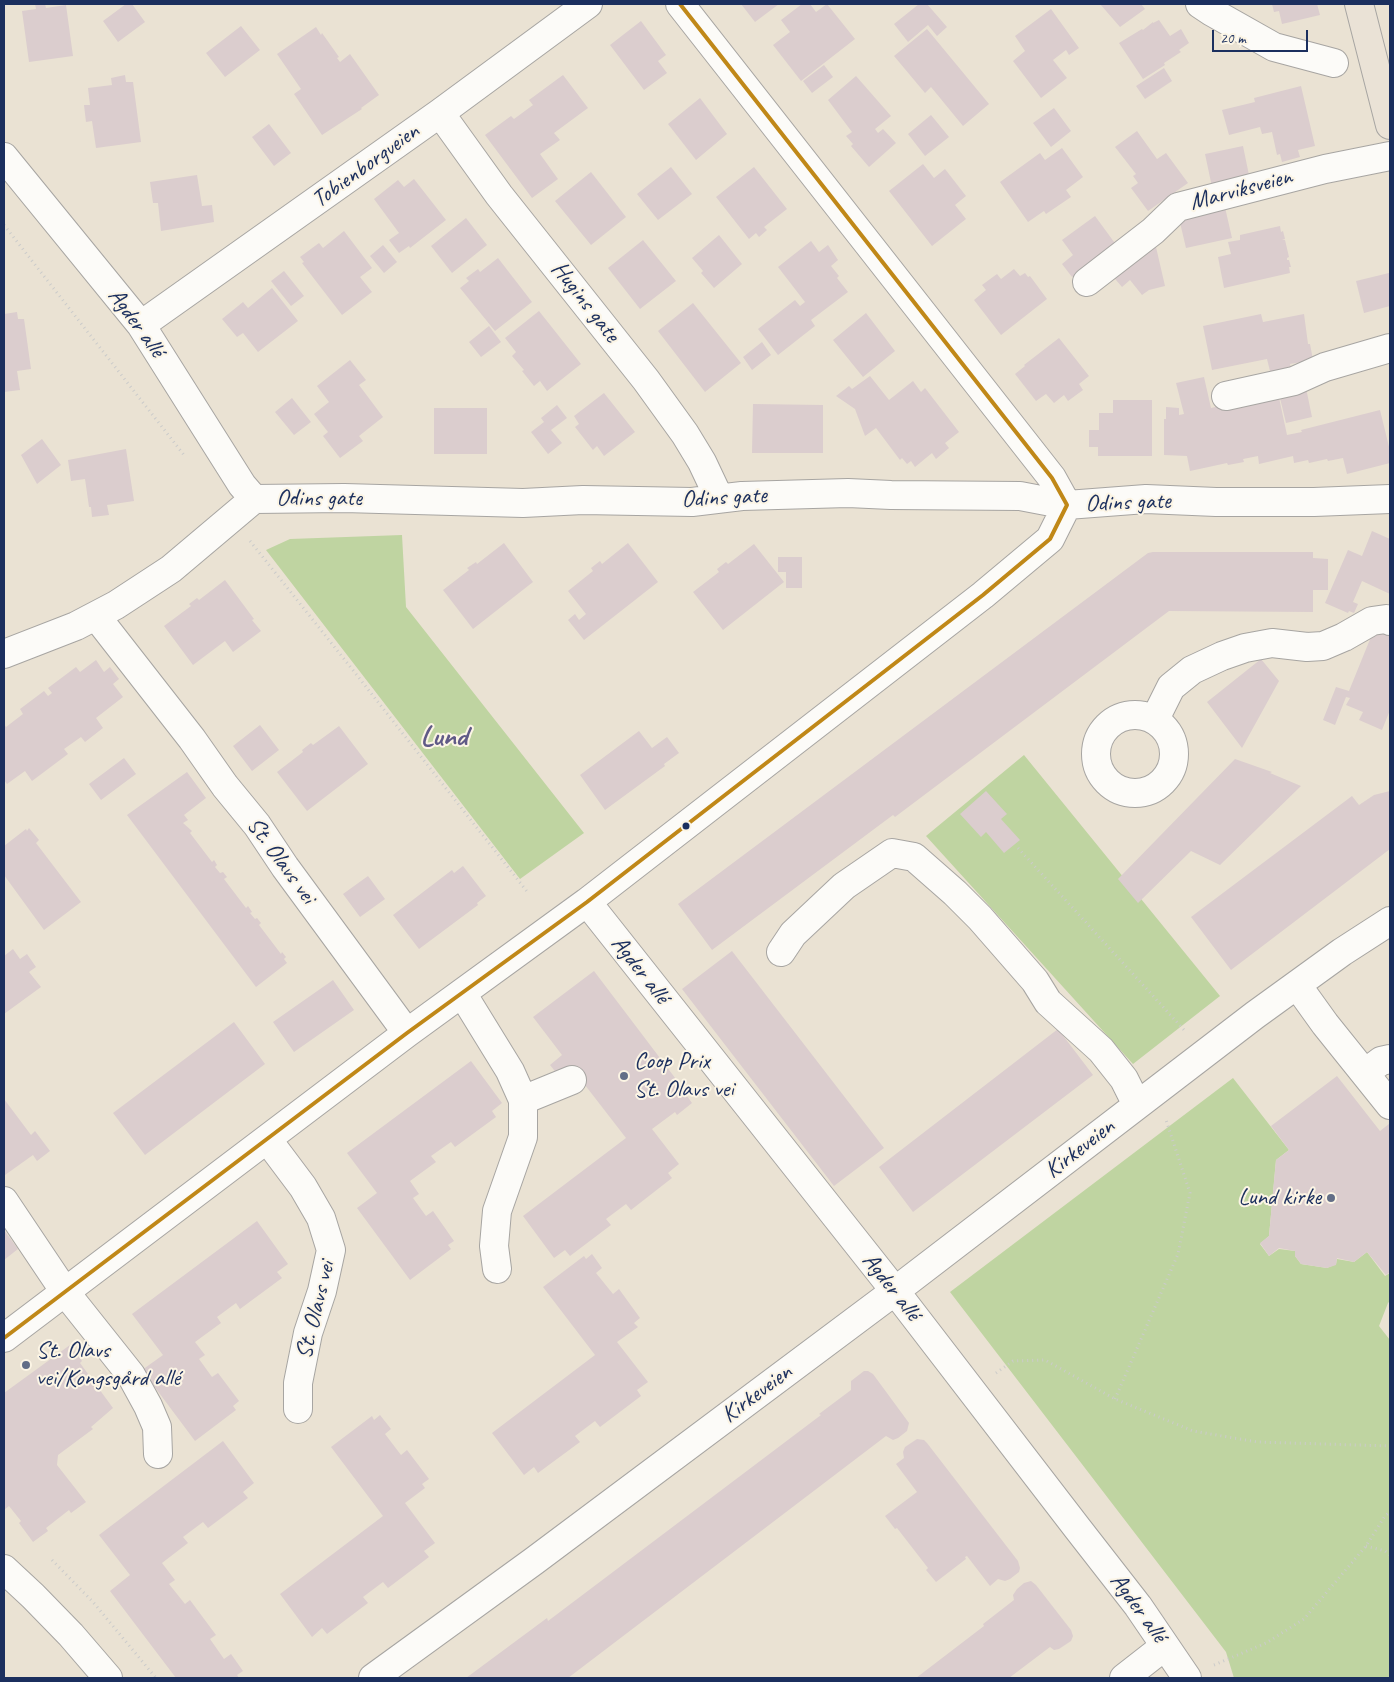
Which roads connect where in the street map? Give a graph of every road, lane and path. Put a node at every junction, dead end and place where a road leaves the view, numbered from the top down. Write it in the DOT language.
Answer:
graph roads {
  1 [pos="588,4"];
  2 [pos="680,4"];
  3 [pos="1200,4"];
  4 [pos="1359,4"];
  5 [pos="1334,63"];
  6 [pos="440,113"];
  7 [pos="1390,126"];
  8 [pos="4,156"];
  9 [pos="1390,156"];
  10 [pos="4,225"];
  11 [pos="1087,282"];
  12 [pos="141,325"];
  13 [pos="1390,348"];
  14 [pos="1226,396"];
  15 [pos="186,457"];
  16 [pos="719,498"];
  17 [pos="1390,499"];
  18 [pos="254,500"];
  19 [pos="1067,505"];
  20 [pos="231,518"];
  21 [pos="96,616"];
  22 [pos="1390,621"];
  23 [pos="4,654"];
  24 [pos="1155,719"];
  25 [pos="1018,848"];
  26 [pos="528,894"];
  27 [pos="587,902"];
  28 [pos="1390,920"];
  29 [pos="780,952"];
  30 [pos="1297,985"];
  31 [pos="462,993"];
  32 [pos="407,1033"];
  33 [pos="1206,1054"];
  34 [pos="1390,1059"];
  35 [pos="1365,1073"];
  36 [pos="572,1080"];
  37 [pos="1147,1097"];
  38 [pos="523,1100"];
  39 [pos="1390,1105"];
  40 [pos="267,1139"];
  41 [pos="4,1201"];
  42 [pos="497,1269"];
  43 [pos="65,1292"];
  44 [pos="895,1292"];
  45 [pos="4,1338"];
  46 [pos="971,1390"];
  47 [pos="1115,1399"];
  48 [pos="298,1409"];
  49 [pos="1390,1446"];
  50 [pos="158,1454"];
  51 [pos="1390,1512"];
  52 [pos="1366,1546"];
  53 [pos="1390,1555"];
  54 [pos="52,1560"];
  55 [pos="4,1569"];
  56 [pos="1165,1646"];
  57 [pos="108,1678"];
  58 [pos="156,1678"];
  59 [pos="373,1678"];
  60 [pos="1124,1678"];
  61 [pos="1186,1678"];
  1 -- 6 [label="street, Tobienborgveien"];
  2 -- 19 [label="street"];
  3 -- 5 [label="street"];
  4 -- 7 [label="main road"];
  6 -- 12 [label="street, Tobienborgveien"];
  6 -- 16 [label="street, Hugins gate"];
  8 -- 12 [label="street, Agder allé"];
  9 -- 11 [label="street, Marviksveien"];
  10 -- 15 [label="path"];
  12 -- 18 [label="street, Agder allé"];
  13 -- 14 [label="street"];
  16 -- 18 [label="street, Odins gate"];
  16 -- 19 [label="street, Odins gate"];
  17 -- 19 [label="street, Odins gate"];
  18 -- 20 [label="street, Odins gate"];
  19 -- 27 [label="street"];
  20 -- 21 [label="street, Odins gate"];
  20 -- 26 [label="path"];
  21 -- 23 [label="street, Odins gate"];
  21 -- 32 [label="street, St. Olavs vei"];
  22 -- 24 [label="street"];
  25 -- 33 [label="path"];
  27 -- 31 [label="street"];
  27 -- 44 [label="street, Agder allé"];
  28 -- 30 [label="street, Kirkeveien"];
  29 -- 37 [label="street, Kirkeveien"];
  30 -- 33 [label="street, Kirkeveien"];
  30 -- 35 [label="street"];
  31 -- 32 [label="street"];
  31 -- 38 [label="street"];
  32 -- 40 [label="street"];
  33 -- 37 [label="street, Kirkeveien"];
  34 -- 35 [label="street"];
  35 -- 39 [label="street"];
  36 -- 38 [label="street"];
  37 -- 44 [label="street, Kirkeveien"];
  37 -- 47 [label="path"];
  38 -- 42 [label="street"];
  40 -- 43 [label="street"];
  40 -- 48 [label="street, St. Olavs vei"];
  41 -- 43 [label="street"];
  43 -- 45 [label="street"];
  43 -- 50 [label="street"];
  44 -- 46 [label="street, Agder allé"];
  44 -- 59 [label="street, Kirkeveien"];
  46 -- 47 [label="path"];
  46 -- 56 [label="street, Agder allé"];
  47 -- 49 [label="path"];
  51 -- 52 [label="path"];
  52 -- 53 [label="path"];
  52 -- 61 [label="path"];
  54 -- 58 [label="path"];
  55 -- 57 [label="street"];
  56 -- 60 [label="street"];
  56 -- 61 [label="street, Agder allé"];
}
